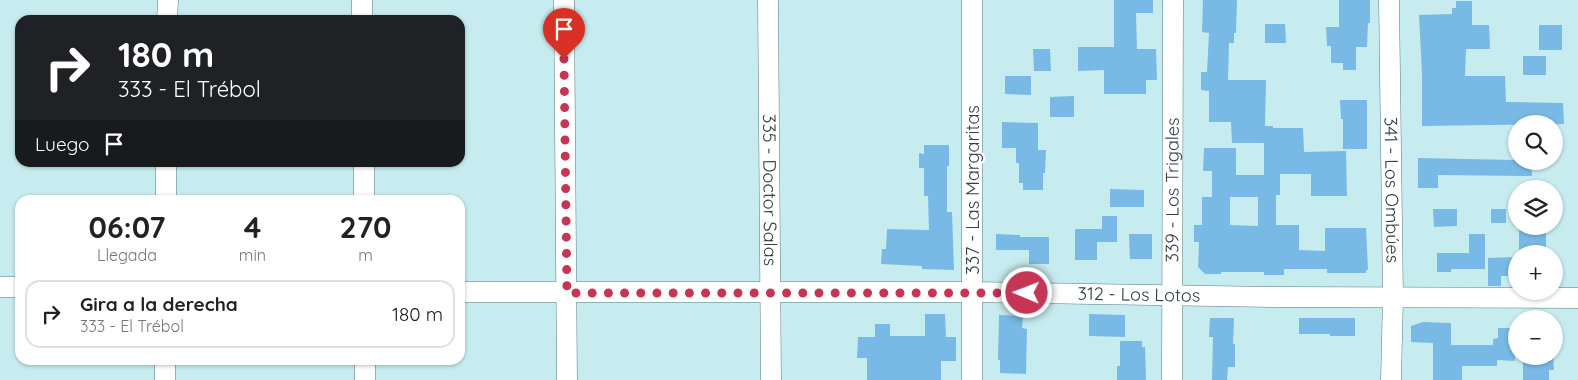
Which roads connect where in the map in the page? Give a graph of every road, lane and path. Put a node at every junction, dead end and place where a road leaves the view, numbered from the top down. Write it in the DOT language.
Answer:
graph roads {
  1 [pos="168,0"];
  2 [pos="362,0"];
  3 [pos="564,0"];
  4 [pos="768,0"];
  5 [pos="972,0"];
  6 [pos="1173,0"];
  7 [pos="1389,0"];
  8 [pos="168,15"];
  9 [pos="362,15"];
  10 [pos="166,167"];
  11 [pos="364,167"];
  12 [pos="166,195"];
  13 [pos="364,195"];
  14 [pos="0,287"];
  15 [pos="15,287"];
  16 [pos="465,292"];
  17 [pos="770,292"];
  18 [pos="973,292"];
  19 [pos="567,293"];
  20 [pos="1173,295"];
  21 [pos="1393,297"];
  22 [pos="1578,298"];
  23 [pos="165,365"];
  24 [pos="365,365"];
  25 [pos="165,380"];
  26 [pos="365,380"];
  27 [pos="567,380"];
  28 [pos="771,380"];
  29 [pos="972,380"];
  30 [pos="1172,380"];
  31 [pos="1391,380"];
  1 -- 8 [label="street"];
  2 -- 9 [label="street"];
  3 -- 19 [label="street"];
  4 -- 17 [label="street, 335 - Doctor Salas"];
  5 -- 18 [label="street, 337 - Las Margaritas"];
  6 -- 20 [label="street, 339 - Los Trigales"];
  7 -- 21 [label="street, 341 - Los Ombúes"];
  10 -- 12 [label="street"];
  11 -- 13 [label="street"];
  14 -- 15 [label="street"];
  16 -- 19 [label="street, 312 - Los Lotos"];
  17 -- 18 [label="street, 312 - Los Lotos"];
  17 -- 19 [label="street, 312 - Los Lotos"];
  17 -- 28 [label="street, 335 - Doctor Salas"];
  18 -- 20 [label="street, 312 - Los Lotos"];
  18 -- 29 [label="street, 337 - Las Margaritas"];
  19 -- 27 [label="street"];
  20 -- 21 [label="street, 312 - Los Lotos"];
  20 -- 30 [label="street, 339 - Los Trigales"];
  21 -- 22 [label="street, 312 - Los Lotos"];
  21 -- 31 [label="street, 341 - Los Ombúes"];
  23 -- 25 [label="street"];
  24 -- 26 [label="street"];
}
